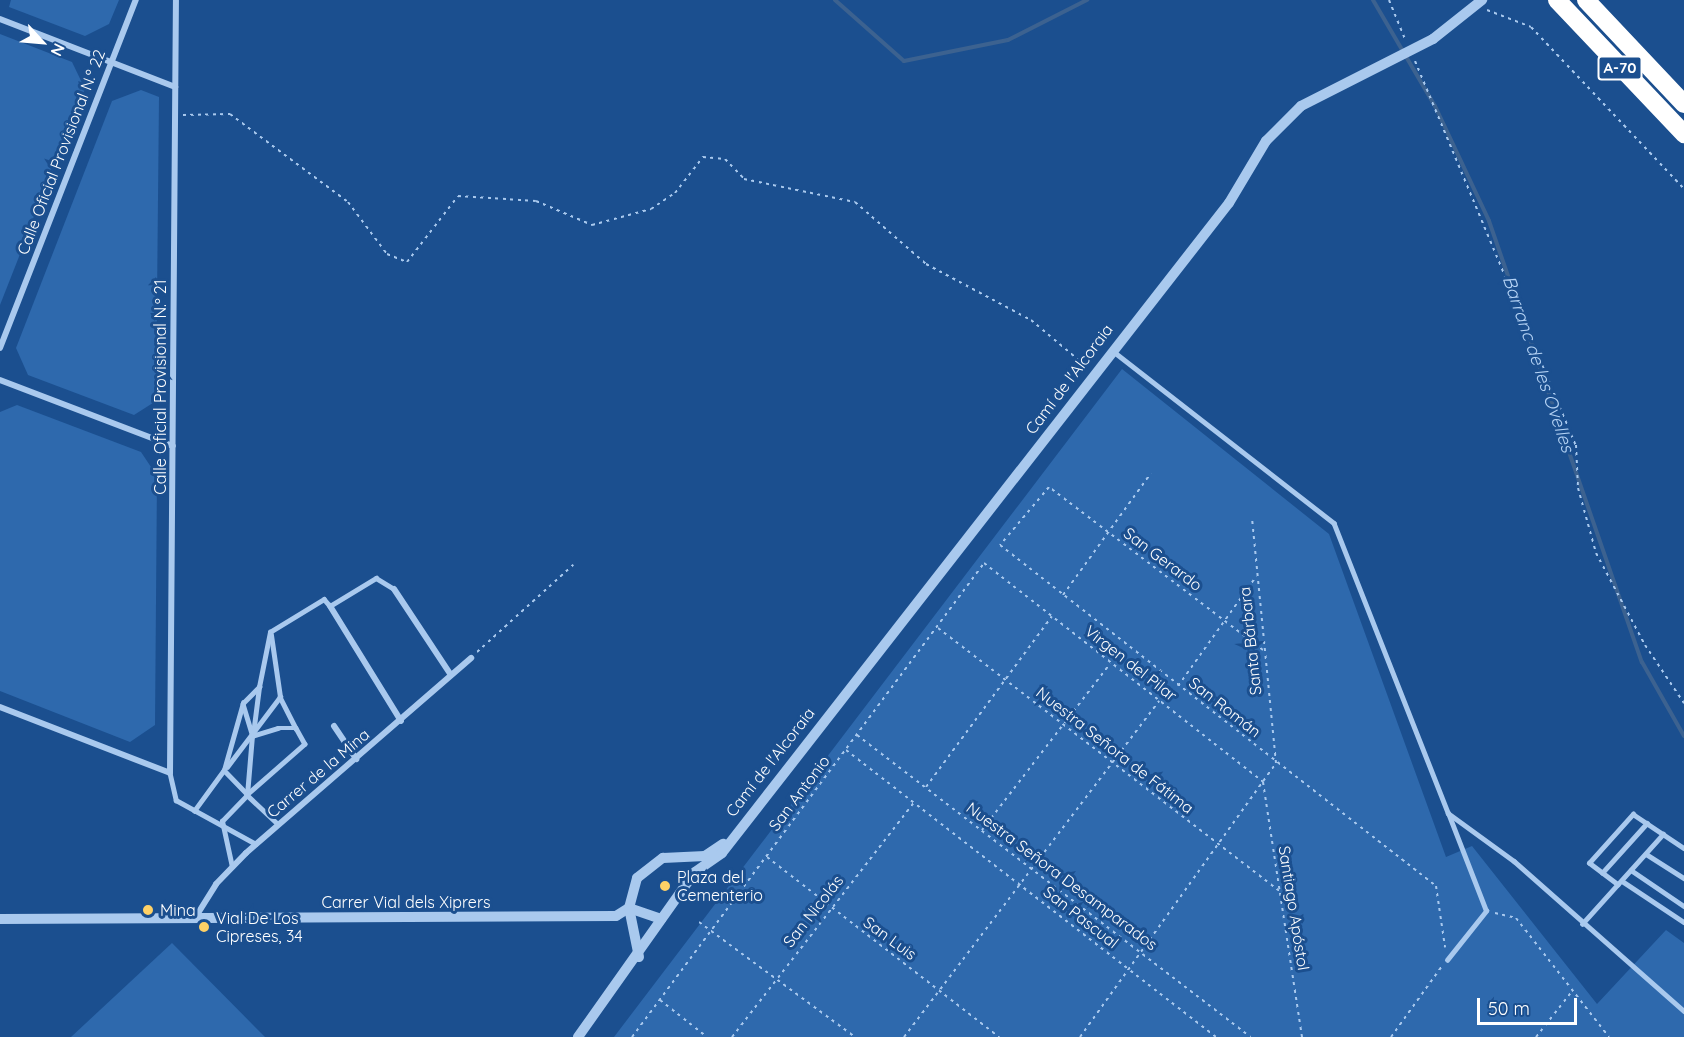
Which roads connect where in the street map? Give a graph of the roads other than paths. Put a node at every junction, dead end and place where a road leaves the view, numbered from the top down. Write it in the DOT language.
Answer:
graph roads {
  1 [pos="136,0"];
  2 [pos="176,0"];
  3 [pos="1557,0"];
  4 [pos="1586,0"];
  5 [pos="1479,3"];
  6 [pos="0,19"];
  7 [pos="111,62"];
  8 [pos="175,87"];
  9 [pos="1684,104"];
  10 [pos="1684,134"];
  11 [pos="0,348"];
  12 [pos="1111,350"];
  13 [pos="0,380"];
  14 [pos="173,446"];
  15 [pos="394,589"];
  16 [pos="330,606"];
  17 [pos="270,632"];
  18 [pos="471,658"];
  19 [pos="451,675"];
  20 [pos="259,687"];
  21 [pos="280,697"];
  22 [pos="243,703"];
  23 [pos="0,707"];
  24 [pos="401,721"];
  25 [pos="334,726"];
  26 [pos="296,728"];
  27 [pos="252,736"];
  28 [pos="356,759"];
  29 [pos="224,770"];
  30 [pos="170,773"];
  31 [pos="247,795"];
  32 [pos="194,811"];
  33 [pos="1448,813"];
  34 [pos="222,821"];
  35 [pos="1647,823"];
  36 [pos="278,824"];
  37 [pos="1663,834"];
  38 [pos="730,838"];
  39 [pos="256,844"];
  40 [pos="1684,848"];
  41 [pos="1646,854"];
  42 [pos="680,856"];
  43 [pos="232,867"];
  44 [pos="1631,870"];
  45 [pos="695,872"];
  46 [pos="1602,873"];
  47 [pos="1684,878"];
  48 [pos="1620,883"];
  49 [pos="1684,906"];
  50 [pos="629,908"];
  51 [pos="195,918"];
  52 [pos="0,919"];
  53 [pos="661,919"];
  54 [pos="1684,922"];
  55 [pos="1582,924"];
  56 [pos="639,957"];
  57 [pos="1447,960"];
  58 [pos="1684,1011"];
  59 [pos="578,1037"];
  1 -- 7 [label="street, Calle Oficial Provisional N.º 22"];
  2 -- 8 [label="street, Calle Oficial Provisional N.º 21"];
  3 -- 10 [label="highway, A-70"];
  4 -- 9 [label="highway, A-70"];
  5 -- 12 [label="street, Camí de l'Alcoraia, bridge"];
  6 -- 7 [label="street"];
  7 -- 8 [label="street"];
  7 -- 11 [label="street, Calle Oficial Provisional N.º 22"];
  8 -- 14 [label="street, Calle Oficial Provisional N.º 21"];
  12 -- 33 [label="lane"];
  12 -- 38 [label="street, Camí de l'Alcoraia"];
  13 -- 14 [label="street"];
  14 -- 30 [label="street, Calle Oficial Provisional N.º 21"];
  15 -- 16 [label="lane"];
  15 -- 19 [label="street"];
  16 -- 17 [label="lane"];
  16 -- 24 [label="street"];
  17 -- 20 [label="lane"];
  17 -- 21 [label="lane"];
  18 -- 19 [label="street, Carrer de la Mina"];
  19 -- 24 [label="street, Carrer de la Mina"];
  20 -- 22 [label="lane"];
  20 -- 27 [label="lane"];
  21 -- 26 [label="lane"];
  21 -- 27 [label="lane"];
  22 -- 27 [label="lane"];
  22 -- 29 [label="lane"];
  23 -- 30 [label="street"];
  24 -- 28 [label="street, Carrer de la Mina"];
  25 -- 28 [label="street"];
  26 -- 27 [label="lane"];
  26 -- 31 [label="lane"];
  27 -- 29 [label="lane"];
  27 -- 31 [label="lane"];
  28 -- 36 [label="street, Carrer de la Mina"];
  29 -- 31 [label="lane"];
  29 -- 32 [label="lane"];
  30 -- 32 [label="lane"];
  31 -- 34 [label="lane"];
  31 -- 36 [label="lane"];
  32 -- 34 [label="lane"];
  33 -- 55 [label="lane"];
  33 -- 57 [label="lane"];
  34 -- 39 [label="lane"];
  34 -- 43 [label="lane"];
  35 -- 37 [label="lane"];
  35 -- 46 [label="lane"];
  35 -- 46 [label="lane"];
  36 -- 39 [label="street, Carrer de la Mina"];
  37 -- 40 [label="lane"];
  37 -- 41 [label="lane"];
  38 -- 42 [label="street"];
  38 -- 45 [label="street"];
  39 -- 43 [label="street, Carrer de la Mina"];
  41 -- 44 [label="lane"];
  41 -- 47 [label="lane"];
  42 -- 45 [label="street"];
  42 -- 50 [label="street"];
  43 -- 51 [label="street, Carrer de la Mina"];
  44 -- 48 [label="lane"];
  44 -- 49 [label="lane"];
  45 -- 53 [label="street"];
  46 -- 48 [label="lane"];
  48 -- 54 [label="lane"];
  48 -- 55 [label="lane"];
  50 -- 51 [label="street, Carrer Vial dels Xiprers"];
  50 -- 53 [label="street"];
  50 -- 56 [label="street"];
  51 -- 52 [label="street, Carrer Vial dels Xiprers"];
  53 -- 56 [label="street"];
  55 -- 58 [label="lane"];
  56 -- 59 [label="street"];
}
